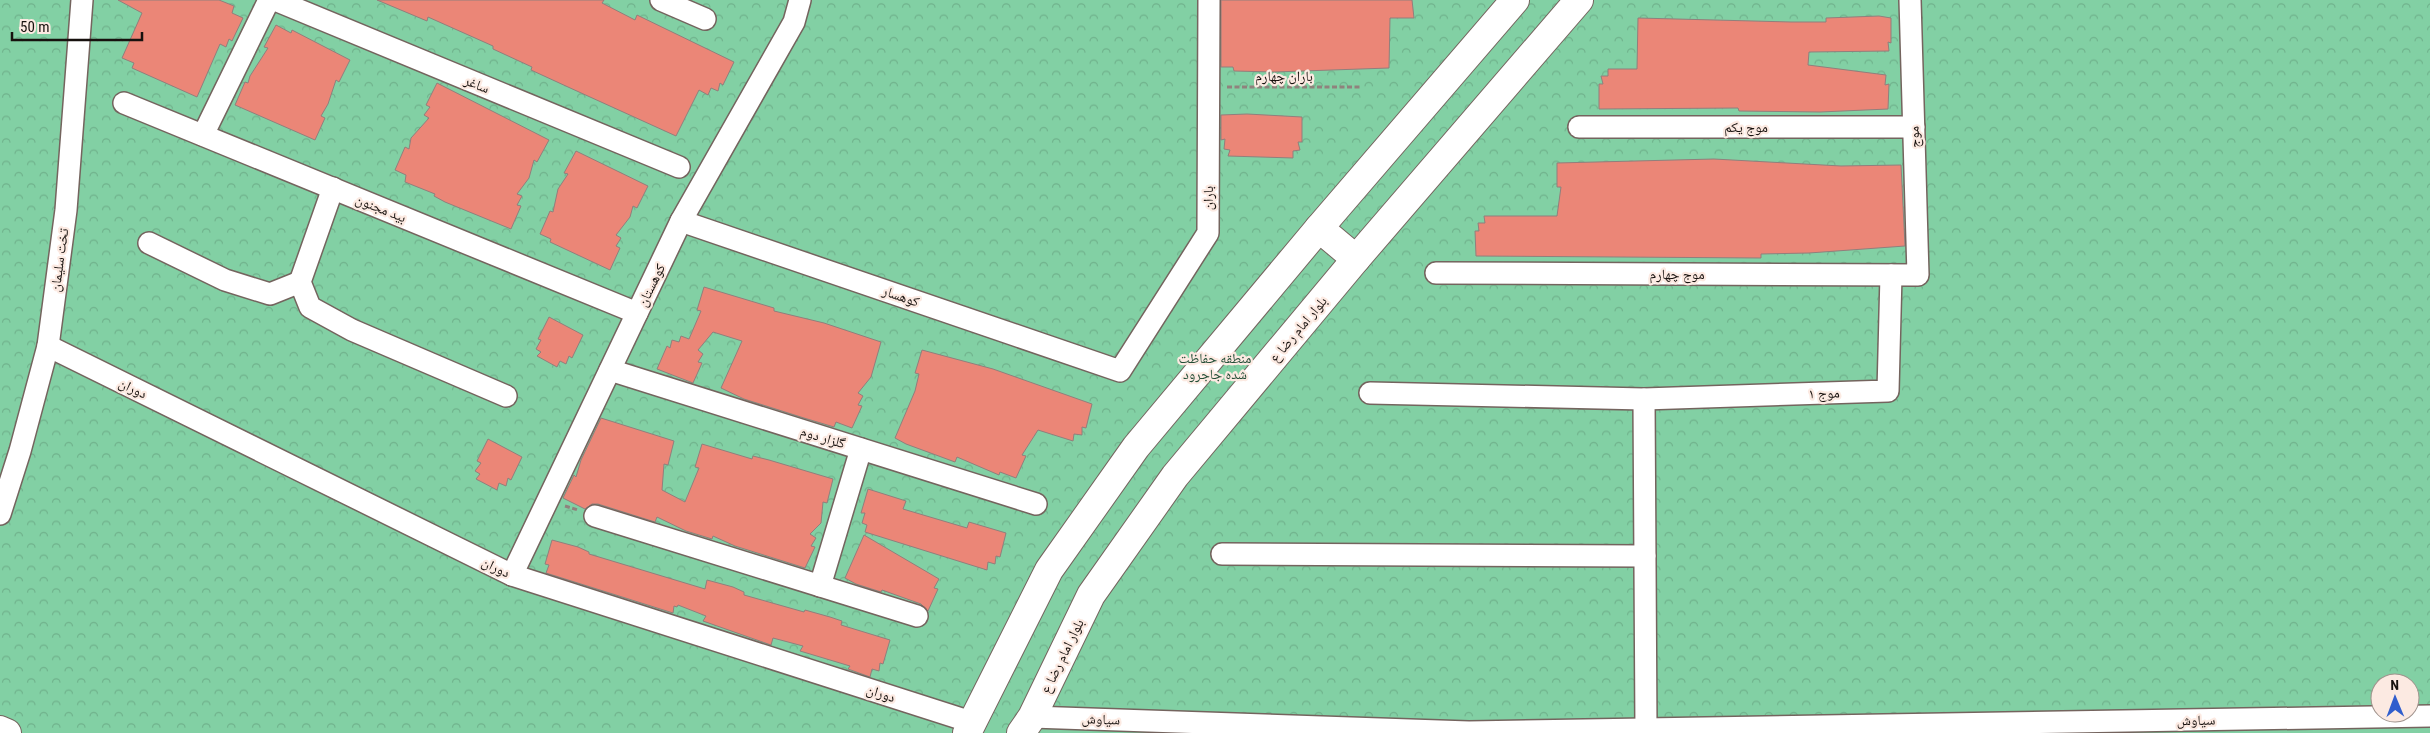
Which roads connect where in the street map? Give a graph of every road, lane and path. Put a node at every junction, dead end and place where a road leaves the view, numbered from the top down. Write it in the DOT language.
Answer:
graph roads {
  1 [pos="82,0"];
  2 [pos="269,0"];
  3 [pos="275,0"];
  4 [pos="660,0"];
  5 [pos="800,0"];
  6 [pos="1209,0"];
  7 [pos="1514,0"];
  8 [pos="1579,0"];
  9 [pos="1910,0"];
  10 [pos="705,19"];
  11 [pos="1209,87"];
  12 [pos="1360,88"];
  13 [pos="124,103"];
  14 [pos="1579,127"];
  15 [pos="1914,127"];
  16 [pos="203,135"];
  17 [pos="679,167"];
  18 [pos="333,188"];
  19 [pos="682,221"];
  20 [pos="1319,228"];
  21 [pos="149,243"];
  22 [pos="1356,259"];
  23 [pos="1436,273"];
  24 [pos="1891,275"];
  25 [pos="1918,275"];
  26 [pos="300,282"];
  27 [pos="637,313"];
  28 [pos="48,346"];
  29 [pos="610,370"];
  30 [pos="1120,371"];
  31 [pos="1370,393"];
  32 [pos="506,396"];
  33 [pos="1644,399"];
  34 [pos="861,448"];
  35 [pos="548,501"];
  36 [pos="1036,504"];
  37 [pos="0,514"];
  38 [pos="595,516"];
  39 [pos="1222,554"];
  40 [pos="1645,556"];
  41 [pos="512,575"];
  42 [pos="820,586"];
  43 [pos="917,616"];
  44 [pos="2430,716"];
  45 [pos="1026,725"];
  46 [pos="969,727"];
  47 [pos="1646,729"];
  48 [pos="0,730"];
  49 [pos="1468,732"];
  50 [pos="8,733"];
  1 -- 28 [label="street, تخت سلیمان"];
  2 -- 16 [label="street"];
  3 -- 17 [label="street, ساغر"];
  4 -- 10 [label="street"];
  5 -- 19 [label="street, کوهستان"];
  6 -- 11 [label="street, باران"];
  7 -- 20 [label="main road"];
  8 -- 22 [label="main road, بلوار امام رضا ع"];
  9 -- 15 [label="street, موج"];
  11 -- 12 [label="path, باران چهارم"];
  11 -- 30 [label="street, باران"];
  13 -- 16 [label="street, بید مجنون"];
  14 -- 15 [label="street, موج یکم"];
  15 -- 25 [label="street, موج"];
  16 -- 18 [label="street, بید مجنون"];
  18 -- 26 [label="street"];
  18 -- 27 [label="street, بید مجنون"];
  19 -- 27 [label="street, کوهستان"];
  19 -- 30 [label="street, کوهسار"];
  20 -- 22 [label="main road"];
  20 -- 46 [label="main road"];
  21 -- 26 [label="street"];
  22 -- 45 [label="main road, بلوار امام رضا ع"];
  23 -- 24 [label="street, موج چهارم"];
  24 -- 25 [label="street, موج چهارم"];
  24 -- 33 [label="street, موج ۱"];
  26 -- 32 [label="street"];
  27 -- 29 [label="street, کوهستان"];
  28 -- 37 [label="street, تخت سلیمان"];
  28 -- 41 [label="street, دوران"];
  29 -- 34 [label="street, گلزار دوم"];
  29 -- 35 [label="street, کوهستان"];
  31 -- 33 [label="street"];
  33 -- 40 [label="street"];
  34 -- 36 [label="street, گلزار دوم"];
  34 -- 42 [label="street"];
  35 -- 38 [label="path"];
  35 -- 41 [label="street, کوهستان"];
  38 -- 42 [label="street"];
  39 -- 40 [label="street"];
  40 -- 47 [label="street"];
  41 -- 46 [label="street, دوران"];
  42 -- 43 [label="street"];
  44 -- 47 [label="street, سیاوش"];
  45 -- 49 [label="street, سیاوش"];
  47 -- 49 [label="street, سیاوش"];
  48 -- 50 [label="main road"];
}
